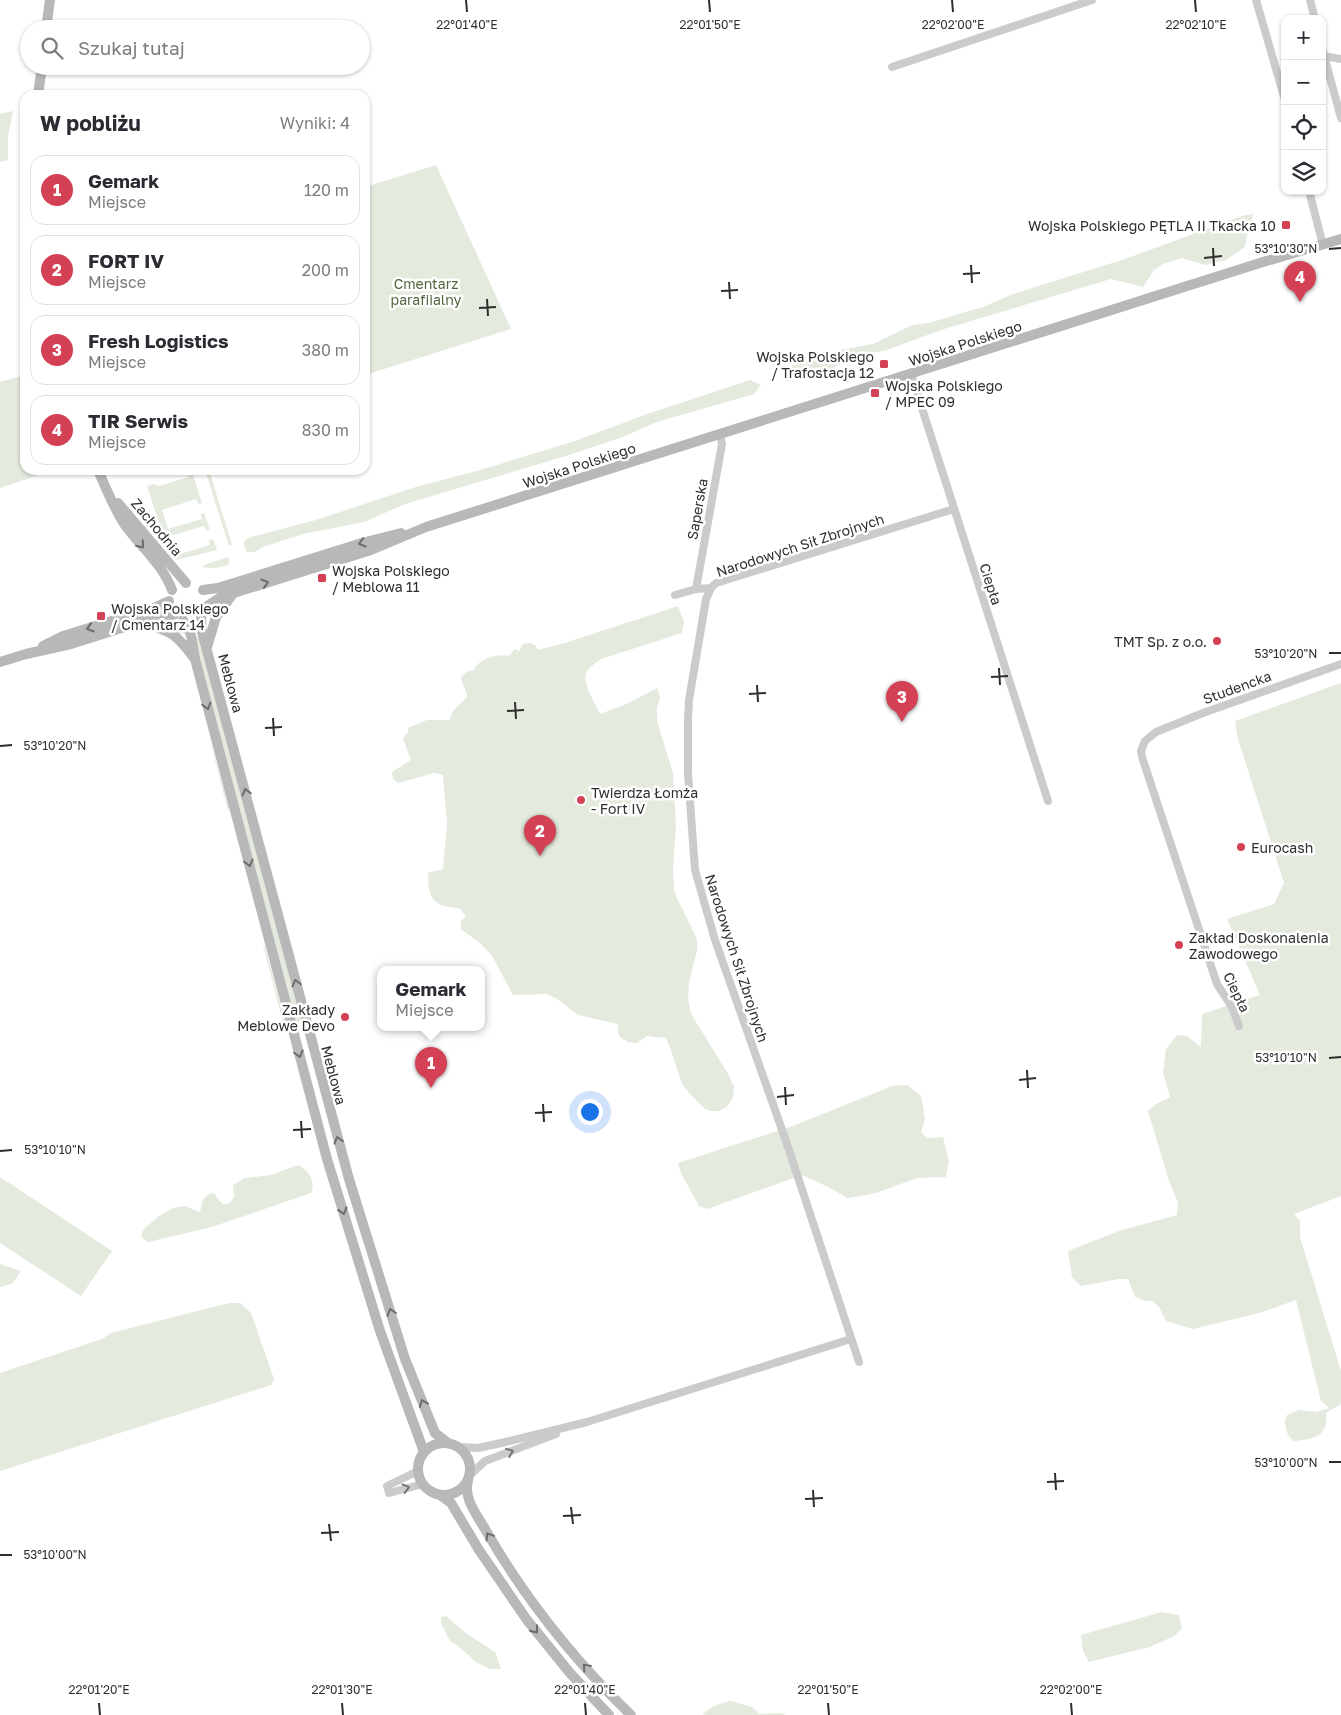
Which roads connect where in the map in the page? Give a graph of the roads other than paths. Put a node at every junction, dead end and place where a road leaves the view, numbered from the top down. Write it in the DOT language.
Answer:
graph roads {
  1 [pos="50,0"];
  2 [pos="1092,0"];
  3 [pos="1256,0"];
  4 [pos="1310,0"];
  5 [pos="1314,15"];
  6 [pos="47,20"];
  7 [pos="1326,53"];
  8 [pos="1341,59"];
  9 [pos="1325,60"];
  10 [pos="892,67"];
  11 [pos="41,75"];
  12 [pos="1281,86"];
  13 [pos="39,90"];
  14 [pos="1341,118"];
  15 [pos="1310,195"];
  16 [pos="1341,239"];
  17 [pos="1323,245"];
  18 [pos="911,374"];
  19 [pos="720,435"];
  20 [pos="100,475"];
  21 [pos="107,489"];
  22 [pos="954,509"];
  23 [pos="426,528"];
  24 [pos="186,583"];
  25 [pos="696,588"];
  26 [pos="711,588"];
  27 [pos="203,590"];
  28 [pos="234,592"];
  29 [pos="170,595"];
  30 [pos="674,596"];
  31 [pos="204,611"];
  32 [pos="178,618"];
  33 [pos="141,622"];
  34 [pos="207,648"];
  35 [pos="26,654"];
  36 [pos="195,659"];
  37 [pos="0,662"];
  38 [pos="1341,664"];
  39 [pos="1145,741"];
  40 [pos="1048,802"];
  41 [pos="1239,1026"];
  42 [pos="851,1339"];
  43 [pos="859,1362"];
  44 [pos="587,1422"];
  45 [pos="448,1443"];
  46 [pos="459,1447"];
  47 [pos="424,1452"];
  48 [pos="418,1471"];
  49 [pos="468,1479"];
  50 [pos="423,1484"];
  51 [pos="440,1495"];
  52 [pos="609,1715"];
  53 [pos="631,1715"];
  1 -- 6 [label="main road"];
  2 -- 10 [label="street"];
  3 -- 12 [label="street"];
  4 -- 5 [label="street"];
  7 -- 8 [label="street"];
  9 -- 14 [label="street"];
  11 -- 13 [label="main road"];
  15 -- 17 [label="street"];
  16 -- 17 [label="main road, Wojska Polskiego"];
  17 -- 18 [label="main road, Wojska Polskiego"];
  18 -- 19 [label="main road, Wojska Polskiego"];
  18 -- 22 [label="street, Ciepła"];
  19 -- 23 [label="main road, Wojska Polskiego"];
  19 -- 25 [label="street, Saperska"];
  20 -- 21 [label="main road, Zachodnia"];
  21 -- 24 [label="main road, Zachodnia"];
  21 -- 29 [label="main road, Zachodnia, one-way"];
  22 -- 26 [label="street, Narodowych Sił Zbrojnych"];
  22 -- 40 [label="street, Ciepła"];
  23 -- 27 [label="main road, Wojska Polskiego, one-way"];
  28 -- 23 [label="main road, Wojska Polskiego, one-way"];
  24 -- 27 [label="main road"];
  24 -- 29 [label="main road"];
  25 -- 26 [label="street"];
  25 -- 30 [label="street"];
  26 -- 42 [label="street, Narodowych Sił Zbrojnych"];
  27 -- 31 [label="main road"];
  28 -- 31 [label="main road, Wojska Polskiego"];
  28 -- 34 [label="main road"];
  29 -- 32 [label="main road"];
  29 -- 35 [label="main road, one-way"];
  31 -- 32 [label="main road"];
  31 -- 34 [label="main road, Meblowa"];
  32 -- 33 [label="main road"];
  32 -- 36 [label="main road, Meblowa"];
  33 -- 35 [label="main road"];
  33 -- 36 [label="main road"];
  45 -- 34 [label="main road, Meblowa, one-way"];
  35 -- 37 [label="main road"];
  36 -- 47 [label="main road, Meblowa, one-way"];
  38 -- 39 [label="street, Studencka"];
  39 -- 41 [label="street, Ciepła"];
  42 -- 43 [label="street, Narodowych Sił Zbrojnych"];
  42 -- 44 [label="street"];
  44 -- 46 [label="street"];
  49 -- 44 [label="street, one-way"];
  45 -- 46 [label="main road"];
  45 -- 47 [label="main road"];
  46 -- 49 [label="main road"];
  47 -- 48 [label="main road"];
  48 -- 50 [label="main road"];
  48 -- 50 [label="street, one-way"];
  49 -- 51 [label="main road"];
  53 -- 49 [label="main road, one-way"];
  50 -- 51 [label="main road"];
  51 -- 52 [label="main road, one-way"];
}
